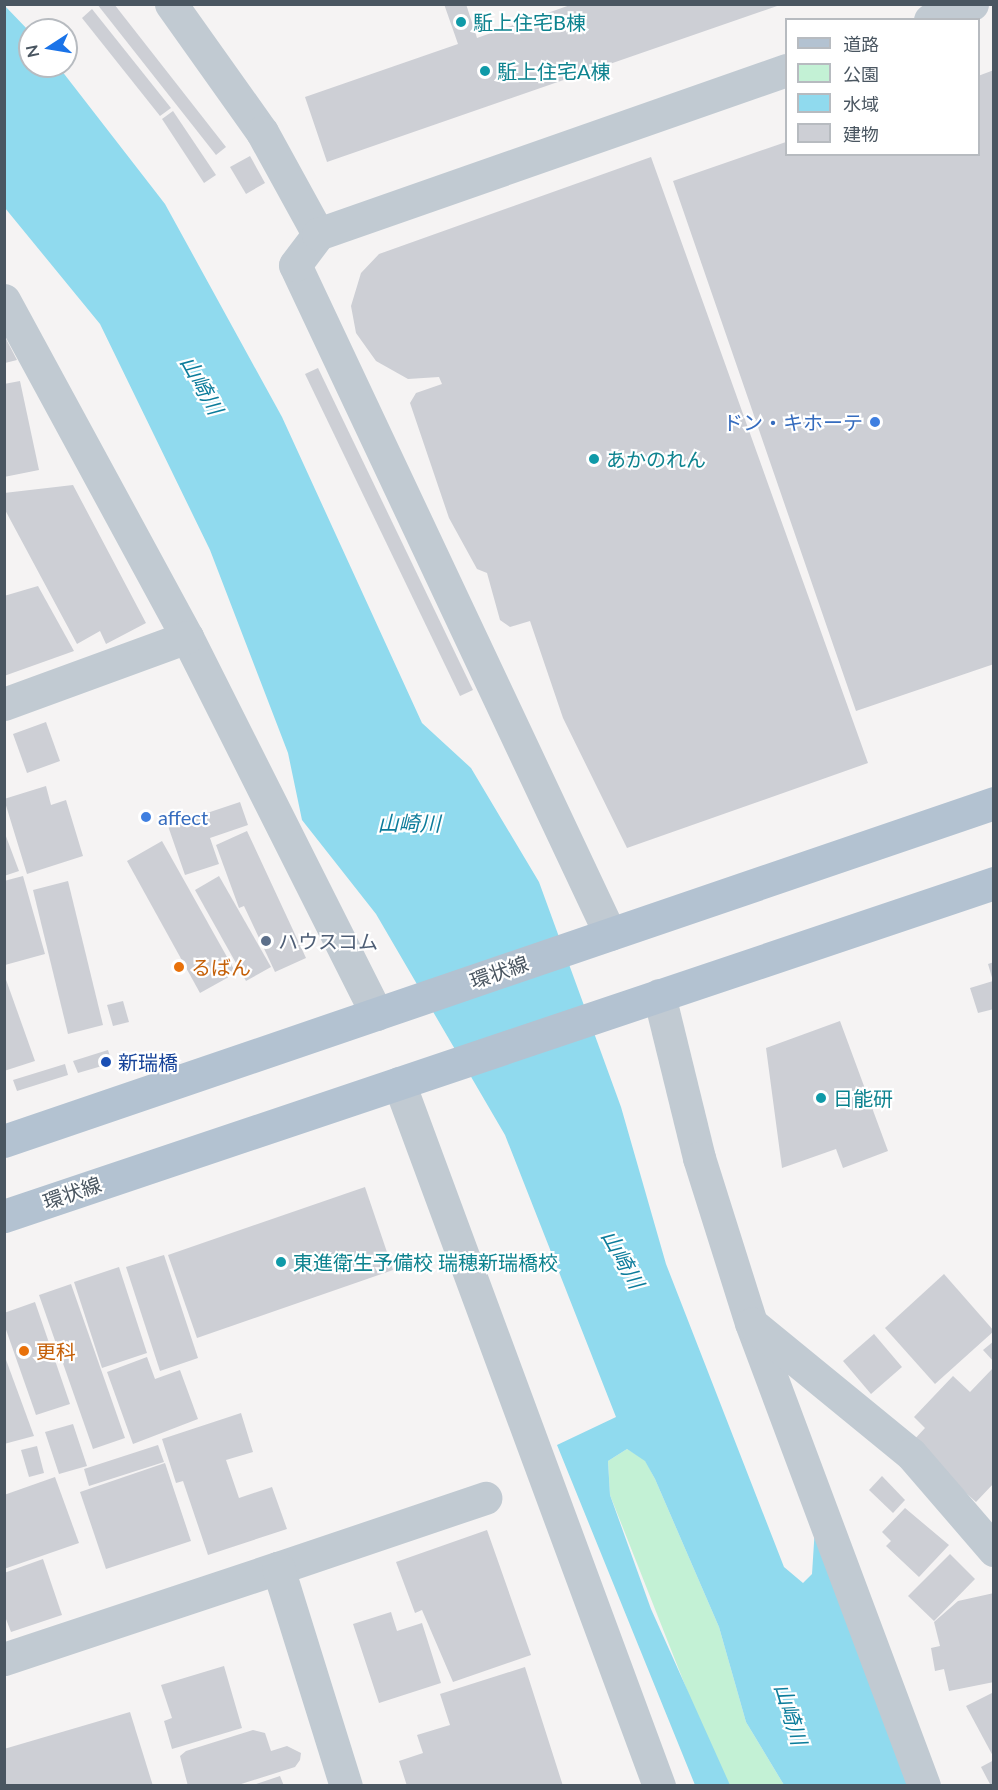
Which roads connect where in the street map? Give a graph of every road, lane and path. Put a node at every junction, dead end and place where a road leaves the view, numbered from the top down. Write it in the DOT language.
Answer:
graph roads {
  1 [pos="171,4"];
  2 [pos="972,4"];
  3 [pos="935,18"];
  4 [pos="785,70"];
  5 [pos="318,234"];
  6 [pos="4,300"];
  7 [pos="186,637"];
  8 [pos="4,704"];
  9 [pos="993,803"];
  10 [pos="993,883"];
  11 [pos="610,934"];
  12 [pos="659,995"];
  13 [pos="388,1010"];
  14 [pos="408,1080"];
  15 [pos="4,1141"];
  16 [pos="4,1216"];
  17 [pos="751,1323"];
  18 [pos="485,1498"];
  19 [pos="993,1550"];
  20 [pos="279,1568"];
  21 [pos="4,1659"];
  22 [pos="346,1785"];
  23 [pos="658,1785"];
  24 [pos="924,1785"];
  1 -- 5 [label="street"];
  2 -- 3 [label="street"];
  4 -- 5 [label="street"];
  5 -- 11 [label="street"];
  6 -- 7 [label="street"];
  7 -- 8 [label="street"];
  7 -- 13 [label="street"];
  9 -- 11 [label="main road, 環状線"];
  10 -- 12 [label="main road, 環状線"];
  11 -- 13 [label="main road, 環状線"];
  12 -- 14 [label="main road, 環状線"];
  12 -- 17 [label="street"];
  13 -- 15 [label="main road, 環状線"];
  14 -- 16 [label="main road, 環状線"];
  14 -- 23 [label="street"];
  17 -- 19 [label="street"];
  17 -- 24 [label="street"];
  18 -- 20 [label="street"];
  20 -- 21 [label="street"];
  20 -- 22 [label="street"];
}
